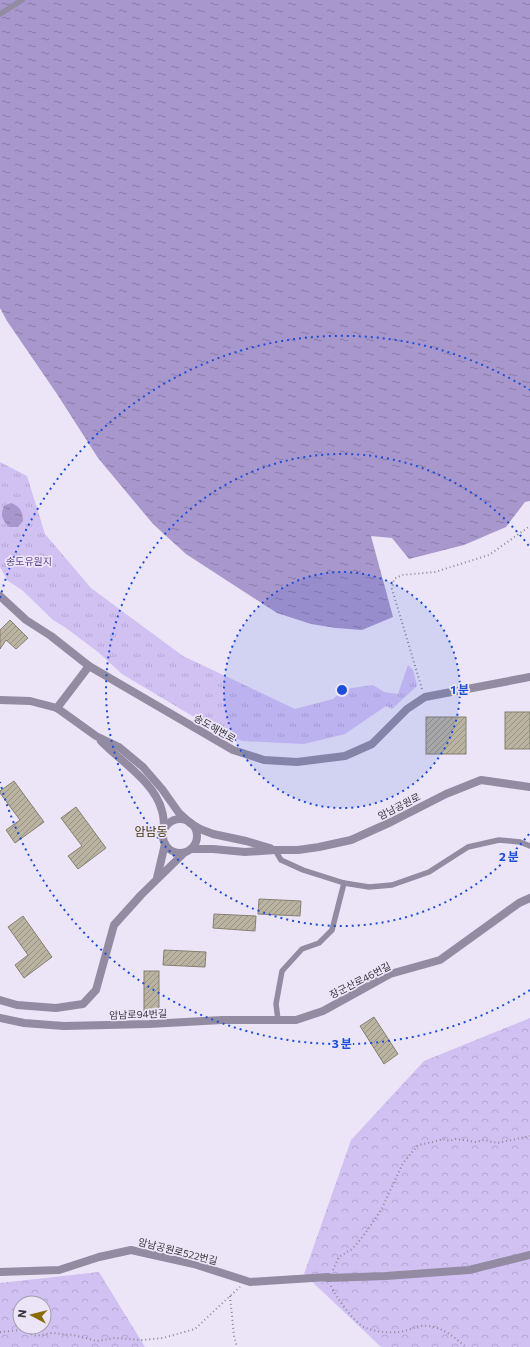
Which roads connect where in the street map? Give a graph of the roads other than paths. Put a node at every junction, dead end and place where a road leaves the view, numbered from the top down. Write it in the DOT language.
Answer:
graph roads {
  1 [pos="22,0"];
  2 [pos="0,14"];
  3 [pos="0,596"];
  4 [pos="89,666"];
  5 [pos="530,677"];
  6 [pos="0,700"];
  7 [pos="57,708"];
  8 [pos="96,736"];
  9 [pos="530,787"];
  10 [pos="190,823"];
  11 [pos="164,830"];
  12 [pos="165,844"];
  13 [pos="530,846"];
  14 [pos="275,850"];
  15 [pos="187,851"];
  16 [pos="157,879"];
  17 [pos="344,883"];
  18 [pos="530,898"];
  19 [pos="0,1000"];
  20 [pos="0,1018"];
  21 [pos="278,1020"];
  22 [pos="530,1255"];
  23 [pos="0,1272"];
  1 -- 2 [label="lane"];
  3 -- 4 [label="street, 송도해변로"];
  4 -- 5 [label="street, 송도해변로"];
  4 -- 7 [label="street"];
  6 -- 7 [label="street"];
  7 -- 8 [label="street, 암남공원로"];
  8 -- 10 [label="street, 암남공원로"];
  8 -- 11 [label="street, 암남공원로"];
  9 -- 14 [label="street, 암남공원로"];
  10 -- 11 [label="street"];
  10 -- 14 [label="street, 암남공원로"];
  10 -- 15 [label="street"];
  11 -- 12 [label="street"];
  12 -- 15 [label="street"];
  12 -- 16 [label="street"];
  13 -- 17 [label="lane"];
  14 -- 15 [label="street, 암남공원로"];
  14 -- 17 [label="lane"];
  15 -- 16 [label="street"];
  16 -- 19 [label="street"];
  17 -- 21 [label="lane"];
  18 -- 21 [label="street, 장군산로46번길"];
  20 -- 21 [label="street, 암남로94번길"];
  22 -- 23 [label="street, 암남공원로522번길"];
}
